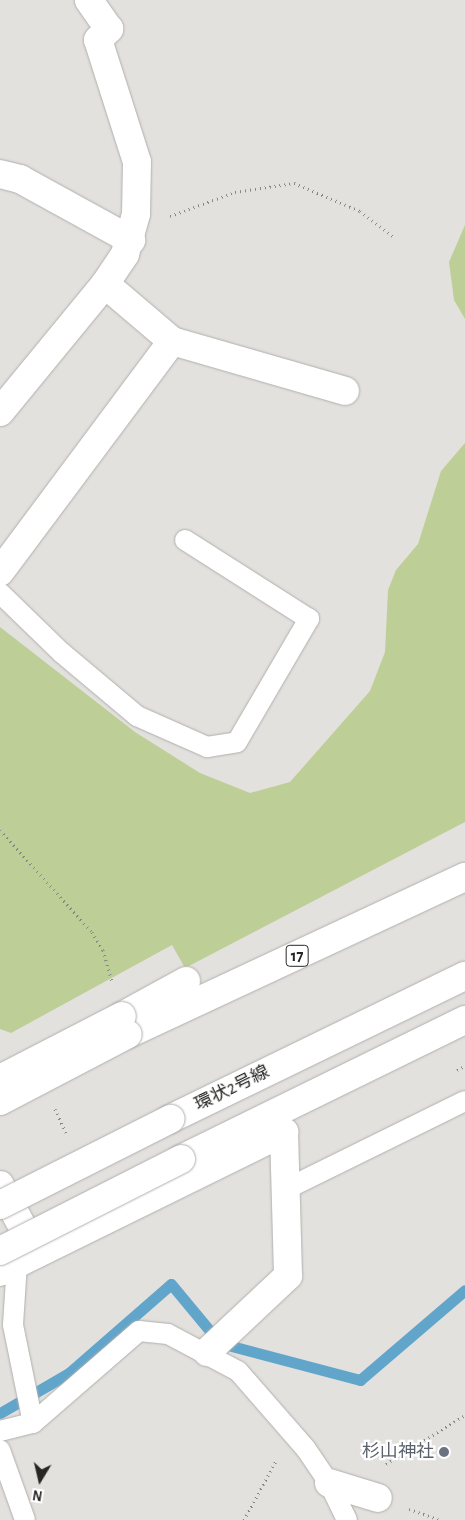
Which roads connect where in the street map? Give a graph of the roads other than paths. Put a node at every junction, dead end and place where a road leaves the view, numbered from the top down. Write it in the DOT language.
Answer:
graph roads {
  1 [pos="89,0"];
  2 [pos="0,174"];
  3 [pos="132,235"];
  4 [pos="105,284"];
  5 [pos="172,341"];
  6 [pos="345,391"];
  7 [pos="0,412"];
  8 [pos="185,540"];
  9 [pos="0,572"];
  10 [pos="0,593"];
  11 [pos="465,877"];
  12 [pos="465,976"];
  13 [pos="186,981"];
  14 [pos="465,1020"];
  15 [pos="125,1025"];
  16 [pos="0,1079"];
  17 [pos="0,1101"];
  18 [pos="465,1101"];
  19 [pos="0,1185"];
  20 [pos="286,1189"];
  21 [pos="0,1205"];
  22 [pos="14,1260"];
  23 [pos="216,1344"];
  24 [pos="33,1416"];
  25 [pos="0,1431"];
  26 [pos="0,1450"];
  27 [pos="330,1483"];
  28 [pos="378,1498"];
  29 [pos="24,1520"];
  30 [pos="347,1520"];
  1 -- 3 [label="street"];
  2 -- 3 [label="street"];
  3 -- 4 [label="street"];
  4 -- 5 [label="street"];
  4 -- 7 [label="street"];
  5 -- 6 [label="street"];
  5 -- 9 [label="street"];
  8 -- 10 [label="lane"];
  11 -- 15 [label="street, 17"];
  12 -- 21 [label="street, 環状2号線, bridge"];
  13 -- 15 [label="street"];
  14 -- 22 [label="street, bridge"];
  15 -- 16 [label="street, bridge"];
  15 -- 17 [label="street, 17, bridge"];
  18 -- 20 [label="lane"];
  19 -- 22 [label="street"];
  20 -- 22 [label="street"];
  20 -- 23 [label="street"];
  22 -- 24 [label="lane"];
  23 -- 24 [label="lane"];
  23 -- 27 [label="lane"];
  24 -- 25 [label="lane"];
  26 -- 29 [label="lane"];
  27 -- 28 [label="street"];
  27 -- 30 [label="lane"];
}
